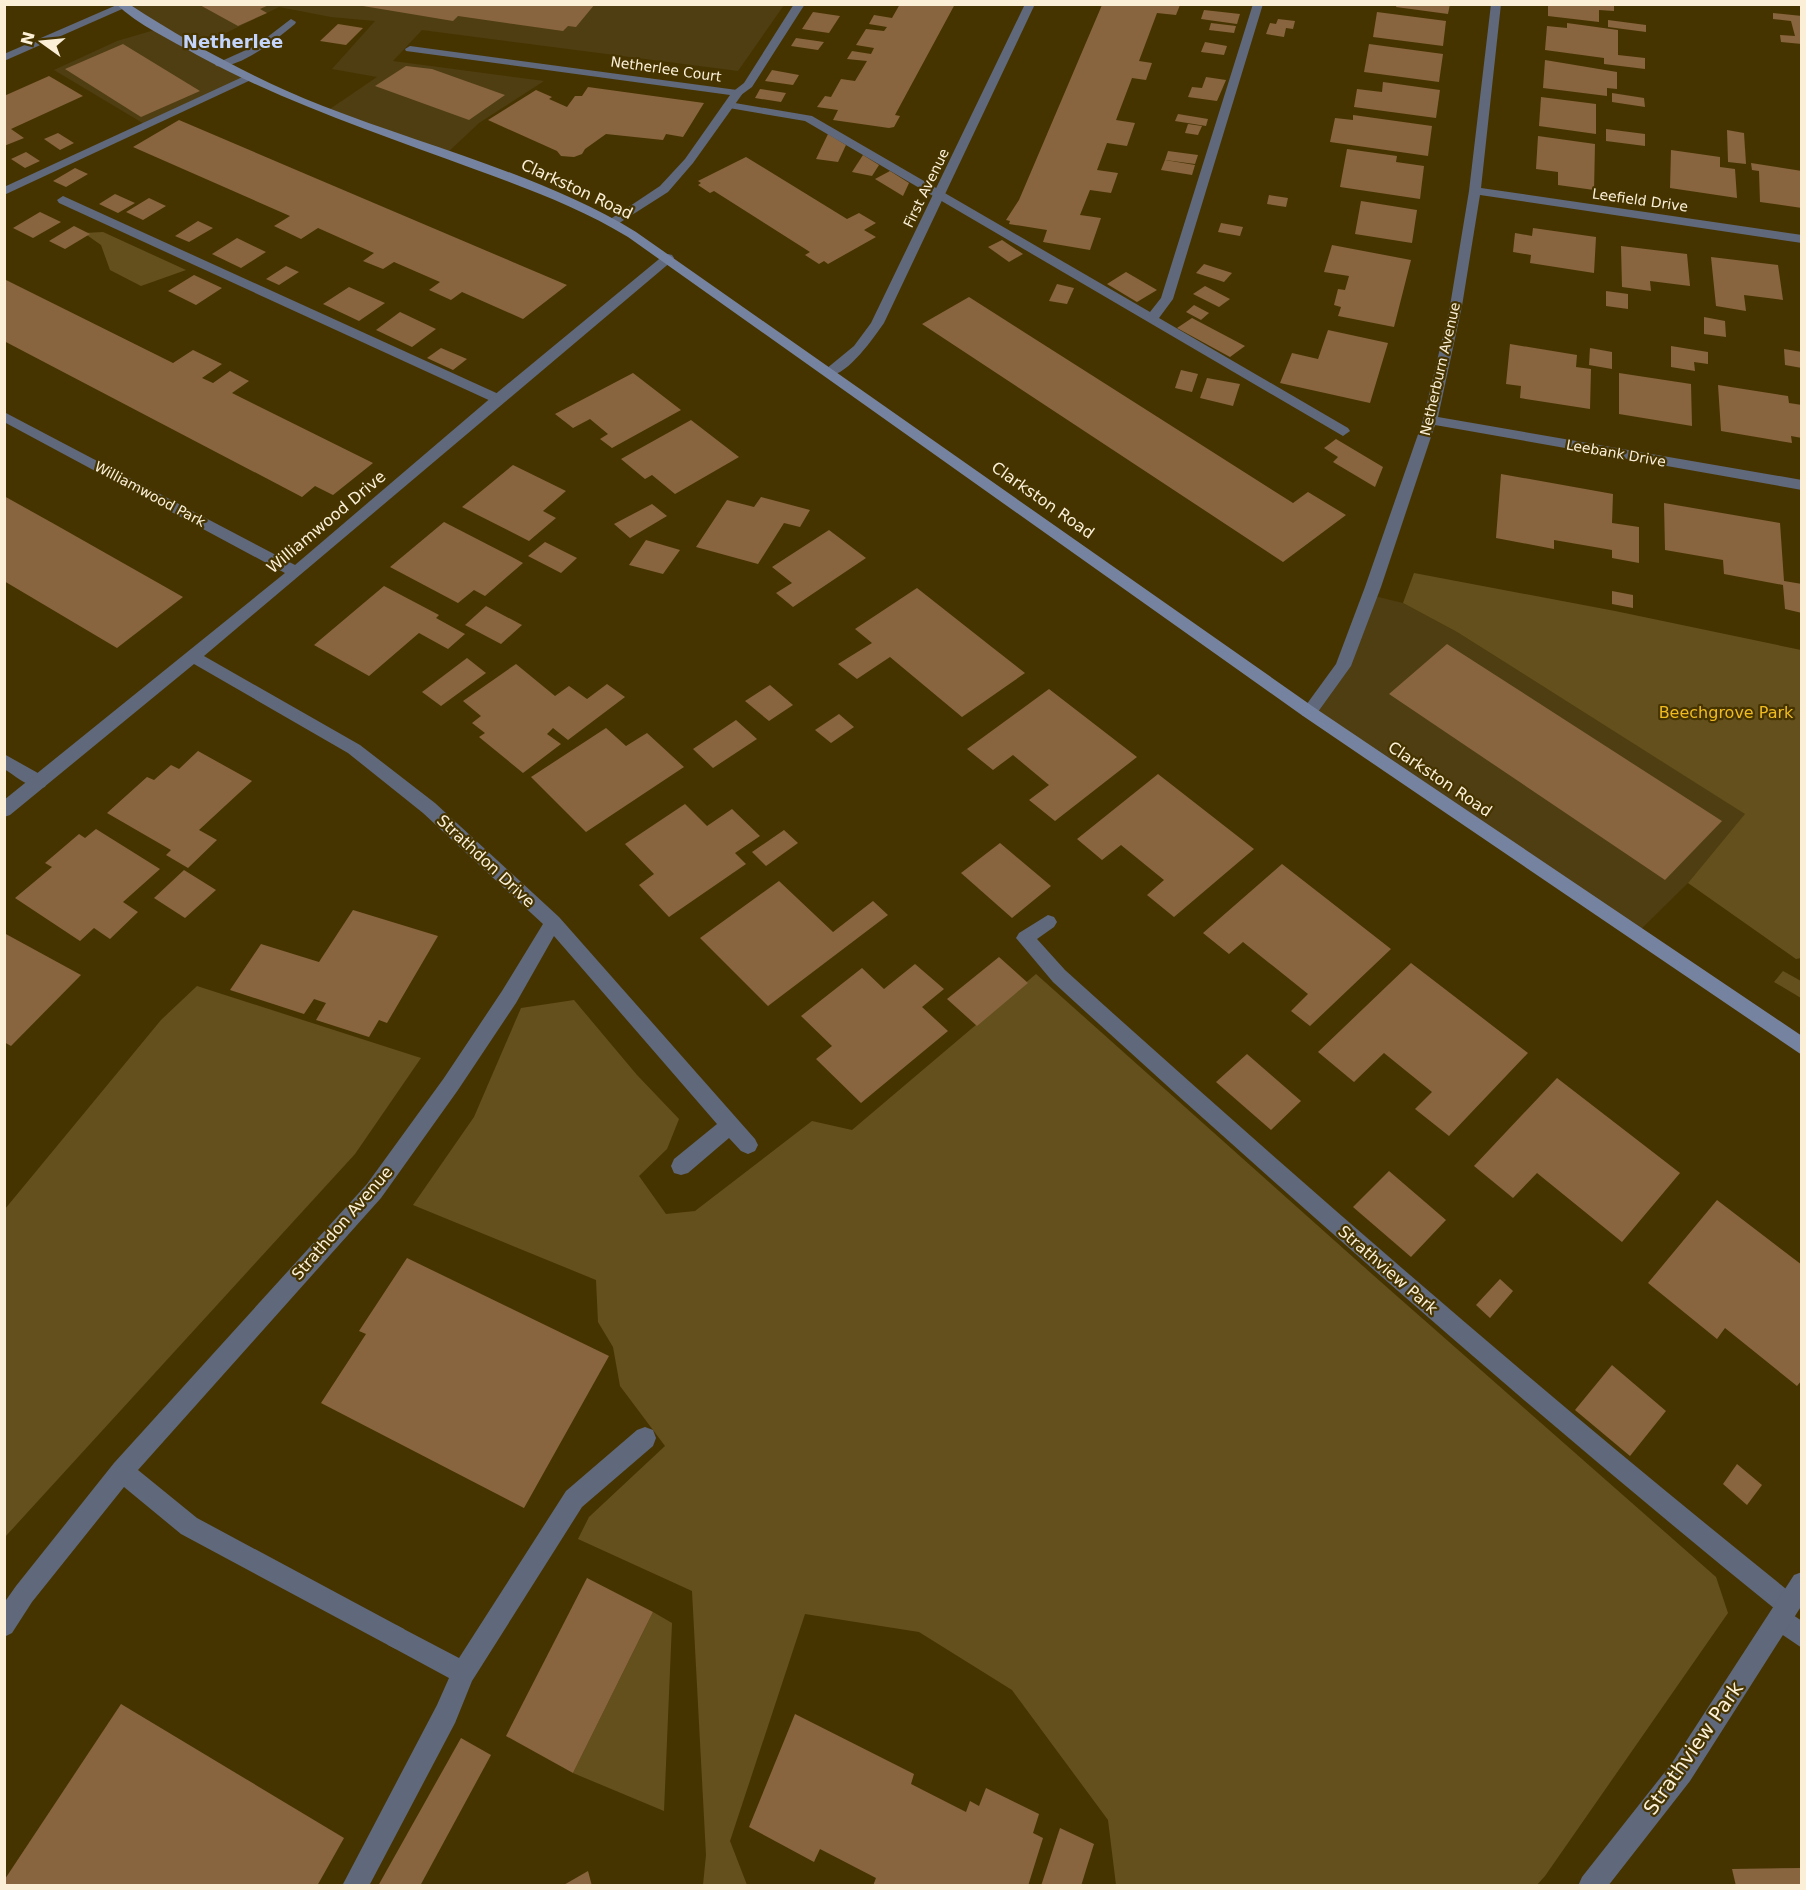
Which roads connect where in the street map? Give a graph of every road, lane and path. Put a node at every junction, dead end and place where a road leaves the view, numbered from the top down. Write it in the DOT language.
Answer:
graph roads {
  1 [pos="801,4"];
  2 [pos="1030,4"];
  3 [pos="1258,4"];
  4 [pos="1496,4"];
  5 [pos="122,5"];
  6 [pos="291,22"];
  7 [pos="410,49"];
  8 [pos="4,58"];
  9 [pos="220,64"];
  10 [pos="249,77"];
  11 [pos="737,93"];
  12 [pos="729,105"];
  13 [pos="1475,191"];
  14 [pos="4,192"];
  15 [pos="940,195"];
  16 [pos="63,200"];
  17 [pos="613,223"];
  18 [pos="1802,239"];
  19 [pos="669,258"];
  20 [pos="1152,318"];
  21 [pos="831,372"];
  22 [pos="498,399"];
  23 [pos="4,416"];
  24 [pos="1430,420"];
  25 [pos="1343,431"];
  26 [pos="1802,485"];
  27 [pos="296,572"];
  28 [pos="192,656"];
  29 [pos="1309,712"];
  30 [pos="4,760"];
  31 [pos="39,782"];
  32 [pos="4,810"];
  33 [pos="553,922"];
  34 [pos="1048,922"];
  35 [pos="1802,1047"];
  36 [pos="730,1125"];
  37 [pos="748,1145"];
  38 [pos="681,1166"];
  39 [pos="645,1438"];
  40 [pos="122,1472"];
  41 [pos="1802,1583"];
  42 [pos="1783,1612"];
  43 [pos="4,1625"];
  44 [pos="1802,1636"];
  45 [pos="463,1673"];
  46 [pos="355,1886"];
  47 [pos="1591,1886"];
  1 -- 11 [label="street"];
  2 -- 15 [label="street, First Avenue"];
  3 -- 20 [label="street"];
  4 -- 13 [label="street, Netherburn Avenue"];
  5 -- 8 [label="street"];
  5 -- 9 [label="main road, Clarkston Road"];
  6 -- 9 [label="street"];
  7 -- 11 [label="street, Netherlee Court"];
  9 -- 10 [label="main road, Clarkston Road"];
  10 -- 14 [label="street"];
  10 -- 17 [label="main road, Clarkston Road"];
  11 -- 12 [label="street, Netherlee Court"];
  12 -- 15 [label="street"];
  12 -- 17 [label="street, Netherlee Court"];
  13 -- 18 [label="street, Leefield Drive"];
  13 -- 24 [label="street, Netherburn Avenue"];
  15 -- 20 [label="street"];
  15 -- 21 [label="street, First Avenue"];
  16 -- 22 [label="street"];
  17 -- 19 [label="main road, Clarkston Road"];
  19 -- 21 [label="main road, Clarkston Road"];
  19 -- 22 [label="street, Williamwood Drive"];
  20 -- 25 [label="street"];
  21 -- 29 [label="main road, Clarkston Road"];
  22 -- 27 [label="street, Williamwood Drive"];
  23 -- 27 [label="street, Williamwood Park"];
  24 -- 26 [label="street, Leebank Drive"];
  24 -- 29 [label="street, Netherburn Avenue"];
  27 -- 28 [label="street, Williamwood Drive"];
  28 -- 31 [label="street, Williamwood Drive"];
  28 -- 33 [label="street, Strathdon Drive"];
  29 -- 35 [label="main road, Clarkston Road"];
  30 -- 31 [label="street"];
  31 -- 32 [label="street, Williamwood Drive"];
  33 -- 36 [label="street, Strathdon Drive"];
  33 -- 40 [label="street, Strathdon Avenue"];
  34 -- 42 [label="street, Strathview Park"];
  36 -- 37 [label="street, Strathdon Drive"];
  36 -- 38 [label="street"];
  39 -- 45 [label="street"];
  40 -- 43 [label="street, Strathdon Avenue"];
  40 -- 45 [label="street"];
  41 -- 42 [label="street, Strathview Park"];
  42 -- 44 [label="street"];
  42 -- 47 [label="street, Strathview Park"];
  45 -- 46 [label="street"];
}
